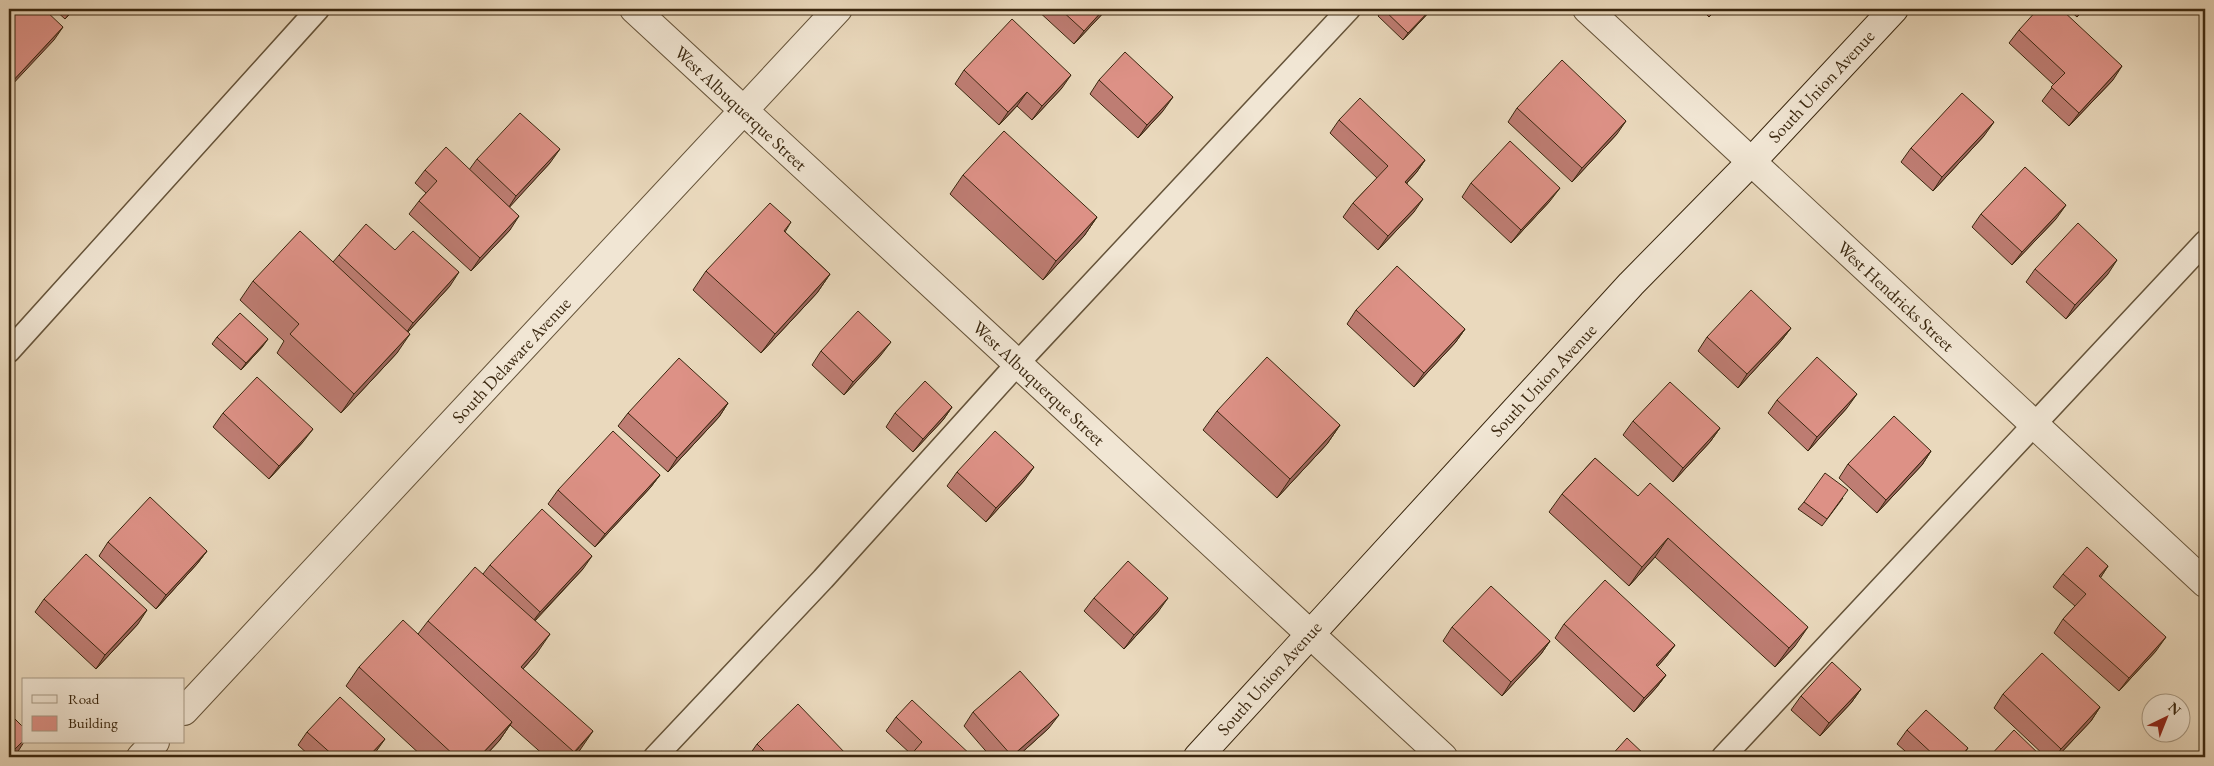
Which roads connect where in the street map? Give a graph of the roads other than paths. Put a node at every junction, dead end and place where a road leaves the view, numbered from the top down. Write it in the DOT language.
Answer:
graph roads {
  1 [pos="318,9"];
  2 [pos="634,9"];
  3 [pos="838,9"];
  4 [pos="1349,9"];
  5 [pos="1587,9"];
  6 [pos="1894,9"];
  7 [pos="744,110"];
  8 [pos="1752,161"];
  9 [pos="2205,242"];
  10 [pos="9,350"];
  11 [pos="1018,363"];
  12 [pos="2035,425"];
  13 [pos="2205,583"];
  14 [pos="1310,633"];
  15 [pos="185,710"];
  16 [pos="153,744"];
  17 [pos="141,757"];
  18 [pos="655,757"];
  19 [pos="1198,757"];
  20 [pos="1443,757"];
  21 [pos="1723,757"];
  1 -- 10 [label="lane"];
  2 -- 7 [label="street, West Albuquerque Street"];
  3 -- 7 [label="street, South Delaware Avenue"];
  4 -- 11 [label="lane"];
  5 -- 8 [label="street, West Hendricks Street"];
  6 -- 8 [label="street, South Union Avenue"];
  7 -- 11 [label="street, West Albuquerque Street"];
  7 -- 15 [label="street, South Delaware Avenue"];
  8 -- 12 [label="street, West Hendricks Street"];
  8 -- 14 [label="street, South Union Avenue"];
  9 -- 12 [label="lane"];
  11 -- 14 [label="street, West Albuquerque Street"];
  11 -- 18 [label="lane"];
  12 -- 13 [label="street, West Hendricks Street"];
  12 -- 21 [label="lane"];
  14 -- 19 [label="street, South Union Avenue"];
  14 -- 20 [label="street, West Albuquerque Street"];
  16 -- 17 [label="street"];
}
